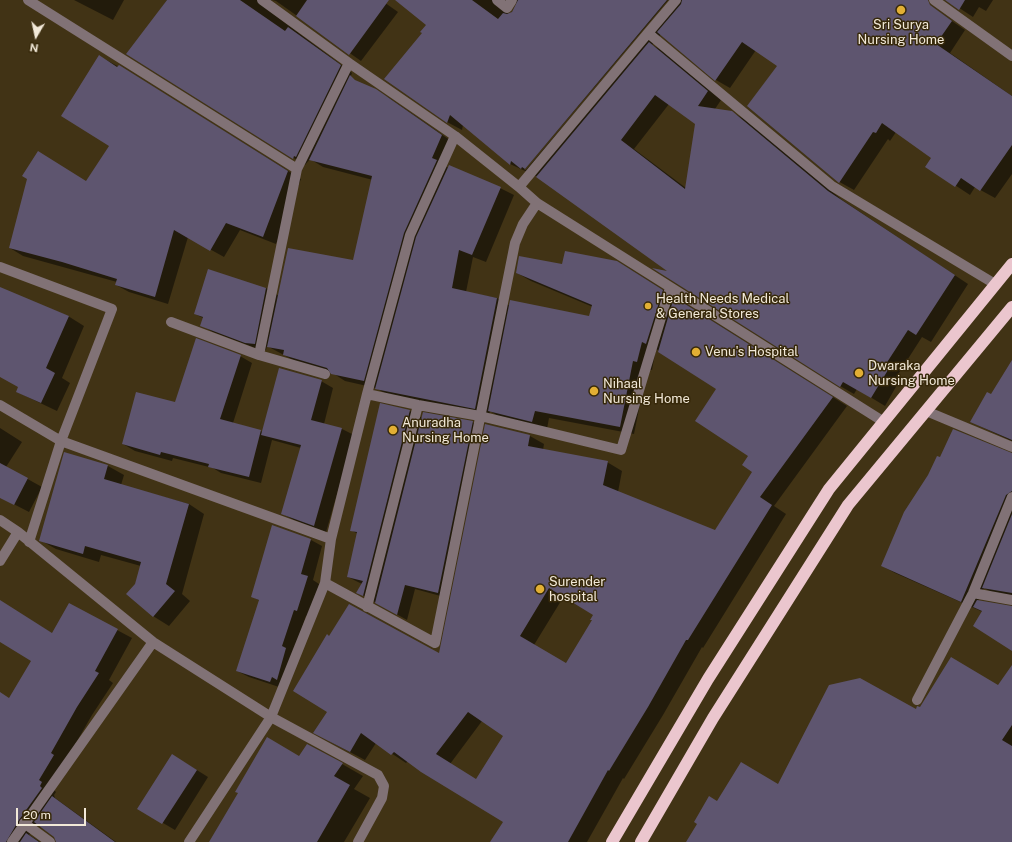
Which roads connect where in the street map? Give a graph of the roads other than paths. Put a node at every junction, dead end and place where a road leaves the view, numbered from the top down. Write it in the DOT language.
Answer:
graph roads {
  1 [pos="28,0"];
  2 [pos="262,0"];
  3 [pos="498,0"];
  4 [pos="512,0"];
  5 [pos="676,0"];
  6 [pos="934,0"];
  7 [pos="648,33"];
  8 [pos="1012,56"];
  9 [pos="349,63"];
  10 [pos="455,136"];
  11 [pos="298,169"];
  12 [pos="519,187"];
  13 [pos="537,203"];
  14 [pos="1012,264"];
  15 [pos="0,267"];
  16 [pos="996,284"];
  17 [pos="670,288"];
  18 [pos="1012,307"];
  19 [pos="171,322"];
  20 [pos="259,355"];
  21 [pos="325,374"];
  22 [pos="367,394"];
  23 [pos="0,405"];
  24 [pos="418,405"];
  25 [pos="926,411"];
  26 [pos="480,416"];
  27 [pos="884,422"];
  28 [pos="61,442"];
  29 [pos="1012,447"];
  30 [pos="1012,497"];
  31 [pos="0,520"];
  32 [pos="18,532"];
  33 [pos="331,539"];
  34 [pos="29,542"];
  35 [pos="0,561"];
  36 [pos="325,583"];
  37 [pos="973,593"];
  38 [pos="1012,600"];
  39 [pos="367,607"];
  40 [pos="153,642"];
  41 [pos="917,700"];
  42 [pos="271,717"];
  43 [pos="24,823"];
  44 [pos="12,842"];
  45 [pos="50,842"];
  46 [pos="189,842"];
  47 [pos="358,842"];
  48 [pos="612,842"];
  49 [pos="641,842"];
  1 -- 11 [label="street"];
  2 -- 9 [label="street"];
  3 -- 4 [label="street"];
  5 -- 7 [label="street"];
  6 -- 8 [label="street"];
  7 -- 12 [label="street"];
  7 -- 16 [label="street"];
  9 -- 10 [label="street"];
  9 -- 11 [label="street"];
  10 -- 12 [label="street"];
  10 -- 22 [label="street"];
  11 -- 20 [label="street"];
  12 -- 13 [label="street"];
  13 -- 17 [label="street"];
  13 -- 26 [label="street"];
  14 -- 16 [label="highway"];
  15 -- 28 [label="street"];
  16 -- 27 [label="highway"];
  17 -- 26 [label="street"];
  17 -- 27 [label="street"];
  18 -- 25 [label="highway"];
  19 -- 20 [label="street"];
  20 -- 21 [label="street"];
  22 -- 24 [label="street"];
  22 -- 33 [label="street"];
  23 -- 28 [label="street"];
  24 -- 26 [label="street"];
  24 -- 39 [label="street"];
  25 -- 29 [label="street"];
  25 -- 49 [label="highway"];
  26 -- 39 [label="street"];
  27 -- 48 [label="highway"];
  28 -- 33 [label="street"];
  28 -- 34 [label="street"];
  30 -- 37 [label="street"];
  31 -- 32 [label="street"];
  32 -- 34 [label="street"];
  32 -- 35 [label="street"];
  33 -- 36 [label="street"];
  34 -- 40 [label="street"];
  36 -- 39 [label="street"];
  36 -- 42 [label="street"];
  37 -- 38 [label="street"];
  37 -- 41 [label="street"];
  40 -- 42 [label="street"];
  40 -- 43 [label="street"];
  42 -- 46 [label="street"];
  42 -- 47 [label="street"];
  43 -- 44 [label="street"];
  43 -- 45 [label="street"];
}
